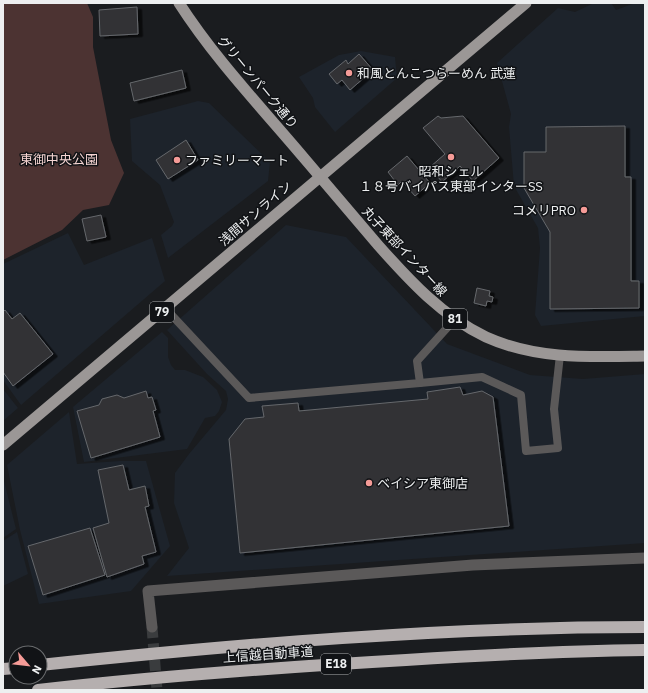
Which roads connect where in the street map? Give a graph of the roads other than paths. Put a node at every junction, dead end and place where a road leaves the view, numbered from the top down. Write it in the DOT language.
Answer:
graph roads {
  1 [pos="179,3"];
  2 [pos="526,3"];
  3 [pos="319,177"];
  4 [pos="166,309"];
  5 [pos="455,319"];
  6 [pos="560,355"];
  7 [pos="645,356"];
  8 [pos="420,383"];
  9 [pos="3,445"];
  10 [pos="645,558"];
  11 [pos="152,627"];
  12 [pos="641,627"];
  13 [pos="641,650"];
  14 [pos="48,664"];
  15 [pos="38,690"];
  1 -- 3 [label="main road, グリーンパーク通り / 81"];
  2 -- 3 [label="main road, 浅間サンライン / 79"];
  3 -- 4 [label="main road, 浅間サンライン / 79"];
  3 -- 5 [label="main road, 丸子東部インター線 / 81"];
  4 -- 8 [label="lane"];
  4 -- 9 [label="main road, 浅間サンライン / 79"];
  5 -- 6 [label="main road, 丸子東部インター線 / 81"];
  5 -- 8 [label="lane"];
  6 -- 7 [label="main road, 丸子東部インター線 / 81"];
  6 -- 8 [label="lane"];
  10 -- 11 [label="street"];
  12 -- 14 [label="highway, 上信越自動車道 / E18"];
  13 -- 15 [label="highway, 上信越自動車道 / E18"];
}
